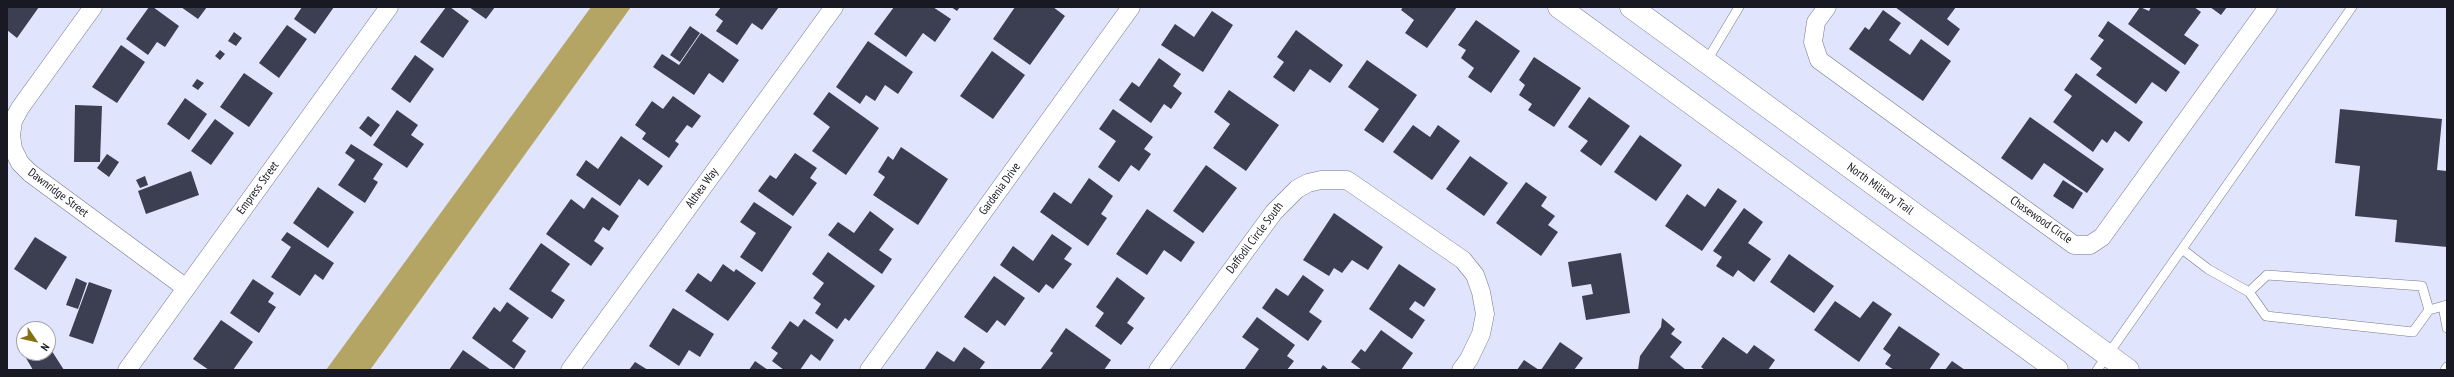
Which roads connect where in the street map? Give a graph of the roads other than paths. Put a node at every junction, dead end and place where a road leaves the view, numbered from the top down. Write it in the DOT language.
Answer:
graph roads {
  1 [pos="93,7"];
  2 [pos="389,7"];
  3 [pos="834,7"];
  4 [pos="1559,7"];
  5 [pos="1631,7"];
  6 [pos="1739,7"];
  7 [pos="1827,7"];
  8 [pos="2268,7"];
  9 [pos="2352,7"];
  10 [pos="1125,9"];
  11 [pos="1706,62"];
  12 [pos="2182,249"];
  13 [pos="186,288"];
  14 [pos="2248,292"];
  15 [pos="2445,306"];
  16 [pos="2429,310"];
  17 [pos="2447,328"];
  18 [pos="2103,363"];
  19 [pos="2447,367"];
  20 [pos="126,370"];
  21 [pos="570,370"];
  22 [pos="869,370"];
  23 [pos="1158,370"];
  24 [pos="1461,370"];
  25 [pos="2056,370"];
  26 [pos="2128,370"];
  27 [pos="2445,370"];
  1 -- 13 [label="street, Dawnridge Street"];
  2 -- 13 [label="street, Empress Street"];
  3 -- 21 [label="street, Althea Way"];
  4 -- 25 [label="main road"];
  5 -- 11 [label="main road, North Military Trail"];
  6 -- 11 [label="lane"];
  7 -- 8 [label="street, Chasewood Circle"];
  9 -- 12 [label="lane"];
  10 -- 22 [label="street, Gardenia Drive"];
  11 -- 18 [label="main road, North Military Trail"];
  12 -- 14 [label="lane"];
  12 -- 18 [label="lane"];
  13 -- 20 [label="street, Empress Street"];
  14 -- 16 [label="lane"];
  14 -- 16 [label="lane"];
  15 -- 16 [label="lane"];
  15 -- 17 [label="lane"];
  18 -- 26 [label="main road, North Military Trail"];
  19 -- 27 [label="lane"];
  23 -- 24 [label="street, Daffodil Circle South"];
}
